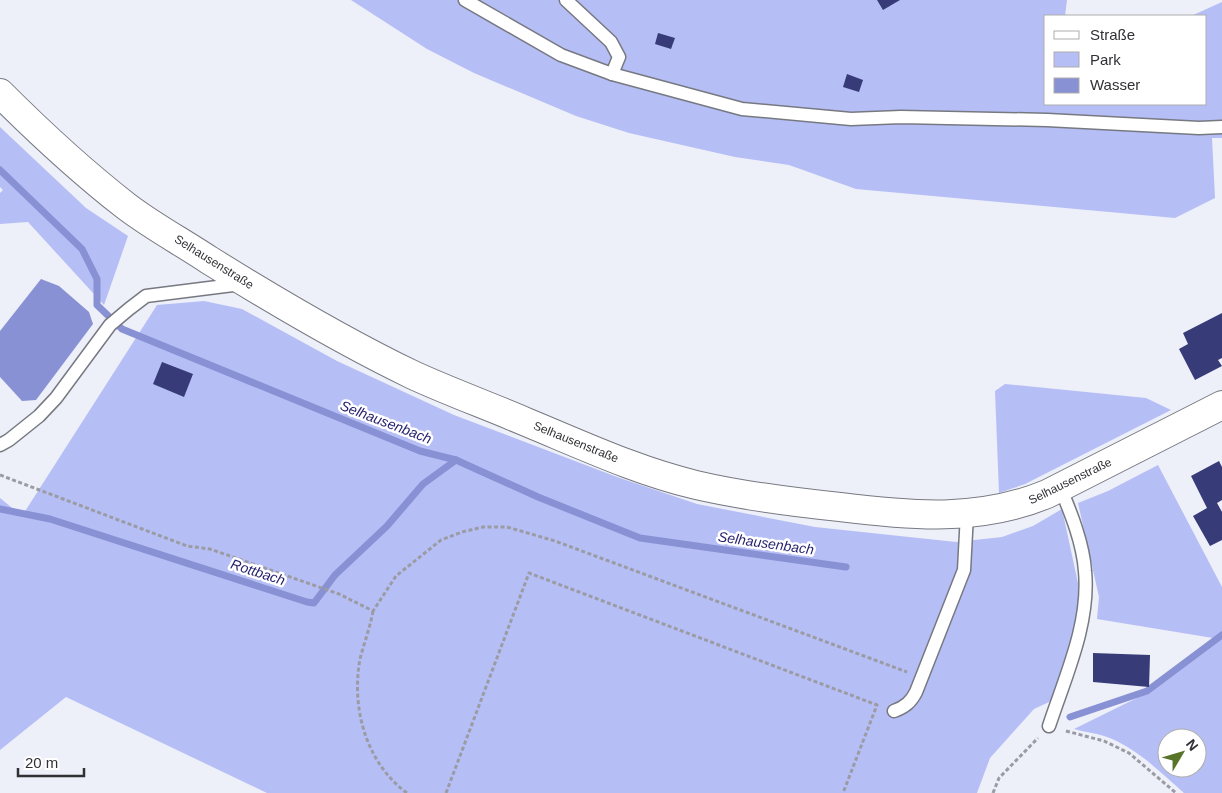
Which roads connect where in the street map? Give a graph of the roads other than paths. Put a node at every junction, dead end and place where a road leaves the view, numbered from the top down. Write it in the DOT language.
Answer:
graph roads {
  1 [pos="465,0"];
  2 [pos="566,0"];
  3 [pos="612,74"];
  4 [pos="0,93"];
  5 [pos="1222,127"];
  6 [pos="246,283"];
  7 [pos="1222,405"];
  8 [pos="0,445"];
  9 [pos="1060,487"];
  10 [pos="967,514"];
  11 [pos="894,711"];
  12 [pos="1049,726"];
  1 -- 3 [label="lane"];
  2 -- 3 [label="lane"];
  3 -- 5 [label="lane"];
  4 -- 6 [label="street, Selhausenstraße"];
  6 -- 8 [label="lane"];
  6 -- 10 [label="street, Selhausenstraße"];
  7 -- 9 [label="street, Selhausenstraße"];
  9 -- 10 [label="street, Selhausenstraße"];
  9 -- 12 [label="lane"];
  10 -- 11 [label="lane"];
}
